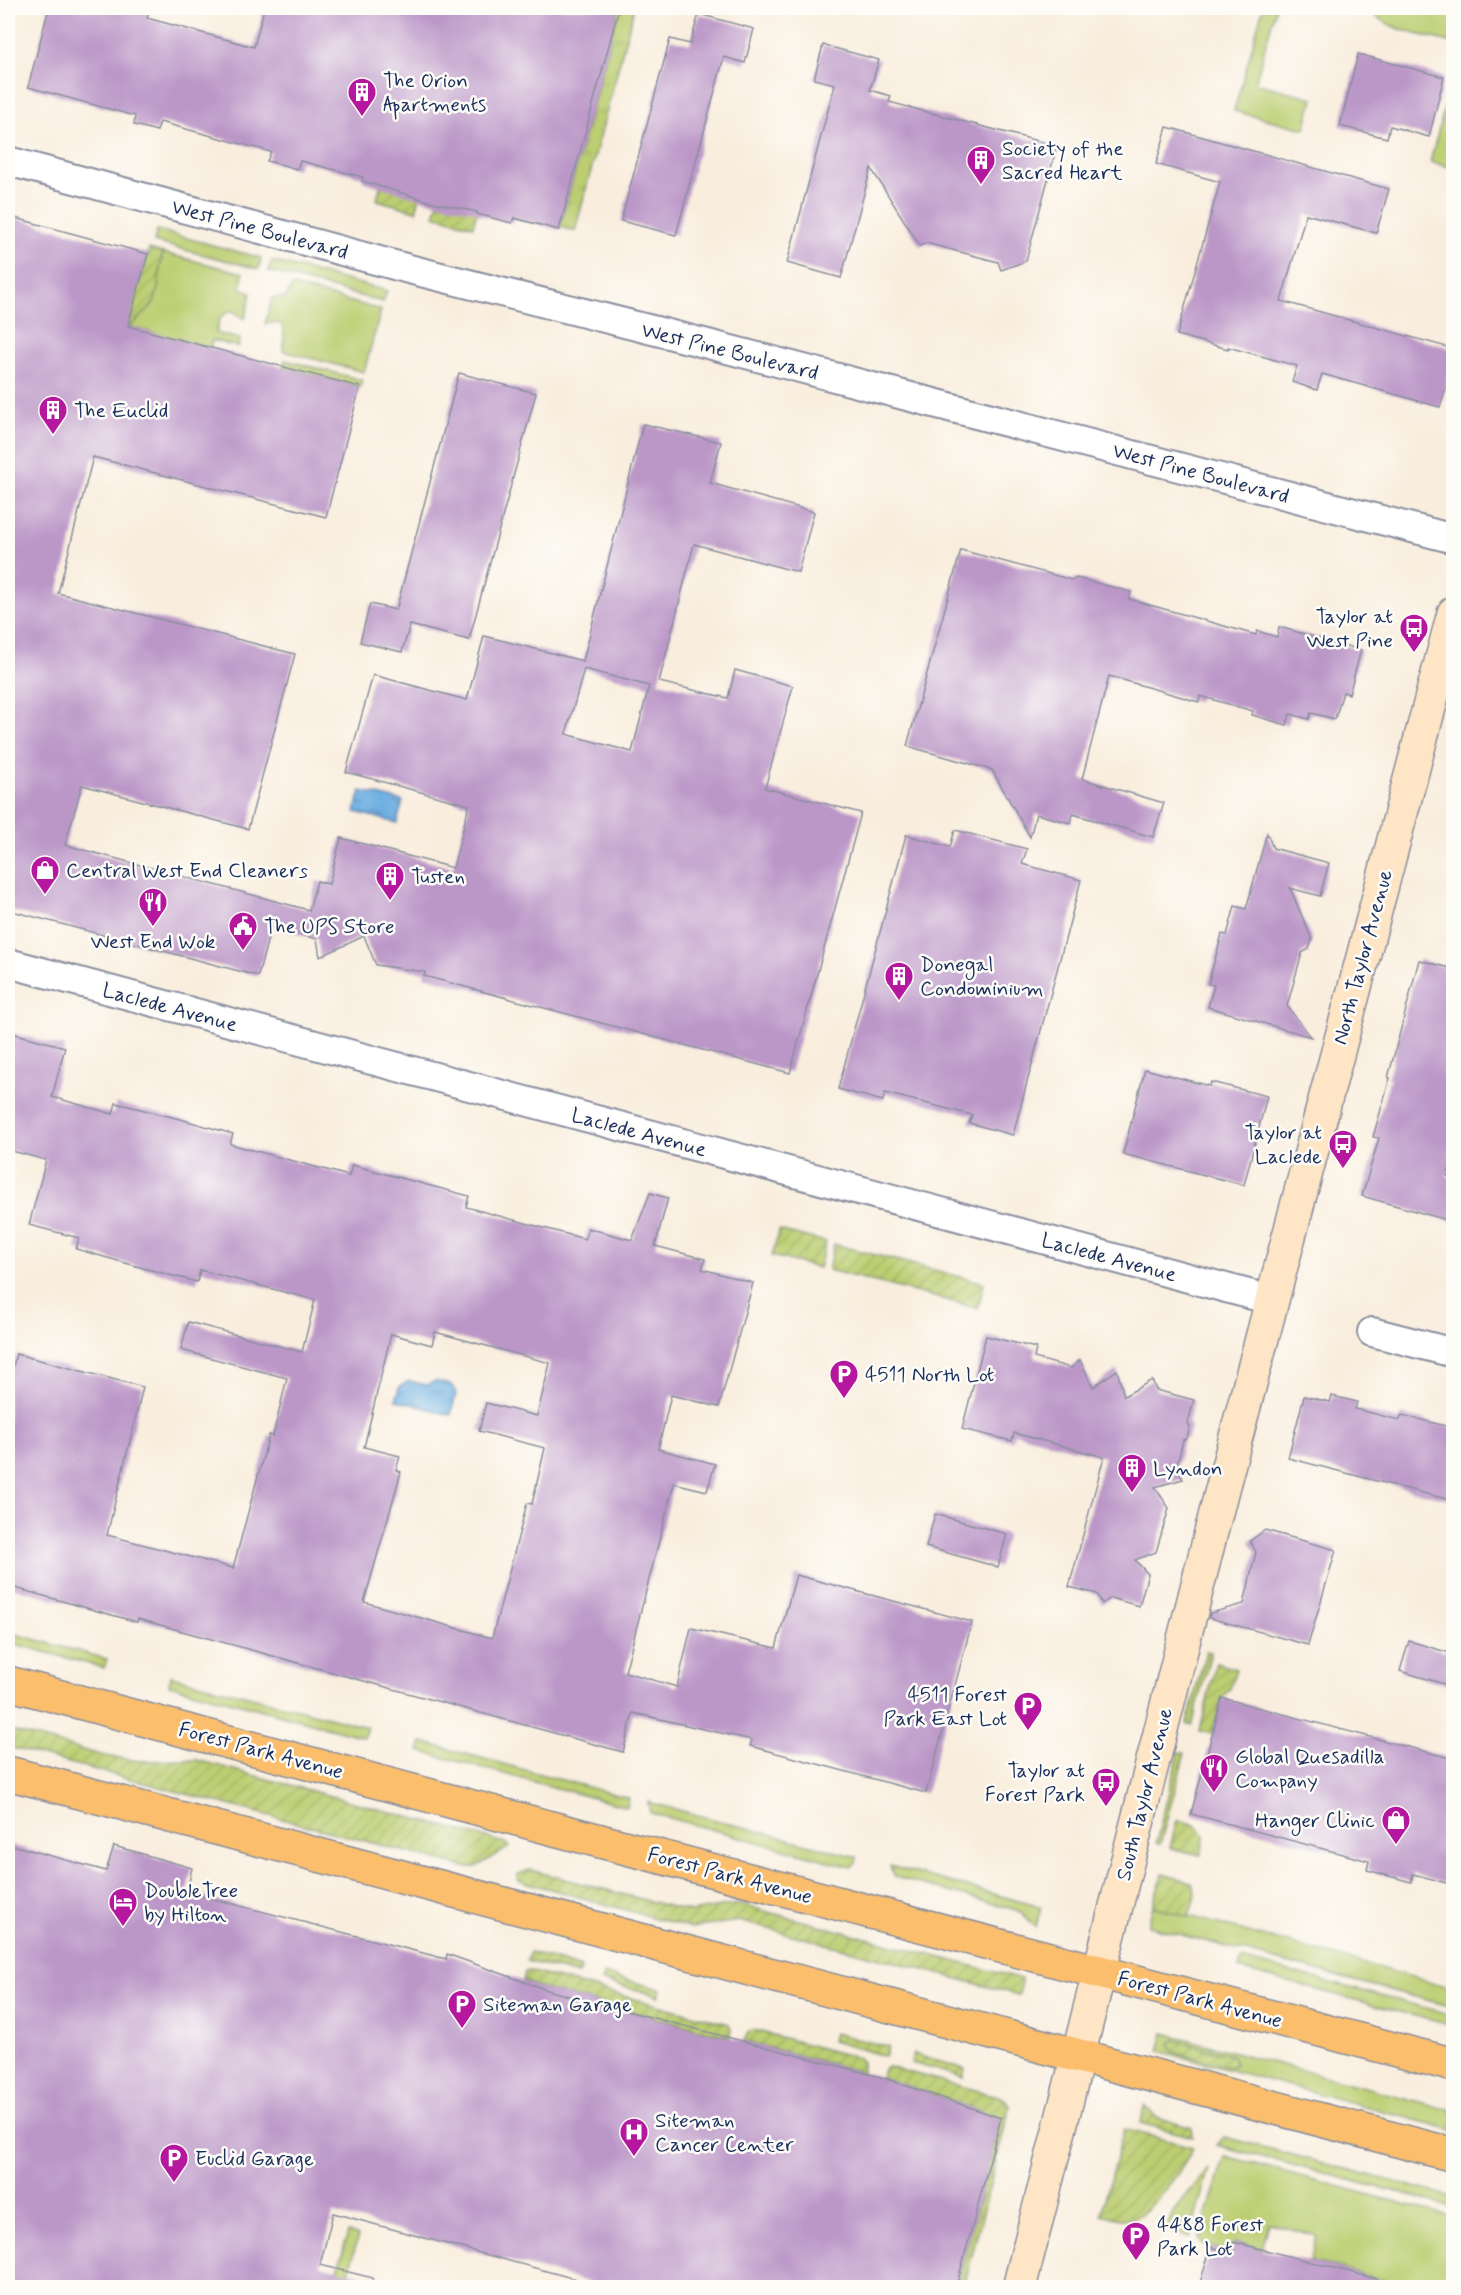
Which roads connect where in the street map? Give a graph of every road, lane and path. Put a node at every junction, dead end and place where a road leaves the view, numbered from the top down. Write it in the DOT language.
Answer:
graph roads {
  1 [pos="8,161"];
  2 [pos="1454,539"];
  3 [pos="1454,613"];
  4 [pos="8,963"];
  5 [pos="1271,1300"];
  6 [pos="1372,1332"];
  7 [pos="1454,1353"];
  8 [pos="8,1683"];
  9 [pos="8,1773"];
  10 [pos="1099,1973"];
  11 [pos="1078,2056"];
  12 [pos="1454,2065"];
  13 [pos="1454,2155"];
  14 [pos="1019,2288"];
  1 -- 2 [label="street, West Pine Boulevard"];
  3 -- 5 [label="street, North Taylor Avenue"];
  4 -- 5 [label="street, Laclede Avenue"];
  5 -- 10 [label="street, South Taylor Avenue"];
  6 -- 7 [label="street"];
  8 -- 10 [label="main road, Forest Park Avenue"];
  9 -- 11 [label="main road"];
  10 -- 11 [label="street, South Taylor Avenue"];
  10 -- 12 [label="main road, Forest Park Avenue"];
  11 -- 13 [label="main road"];
  11 -- 14 [label="street, South Taylor Avenue"];
}
